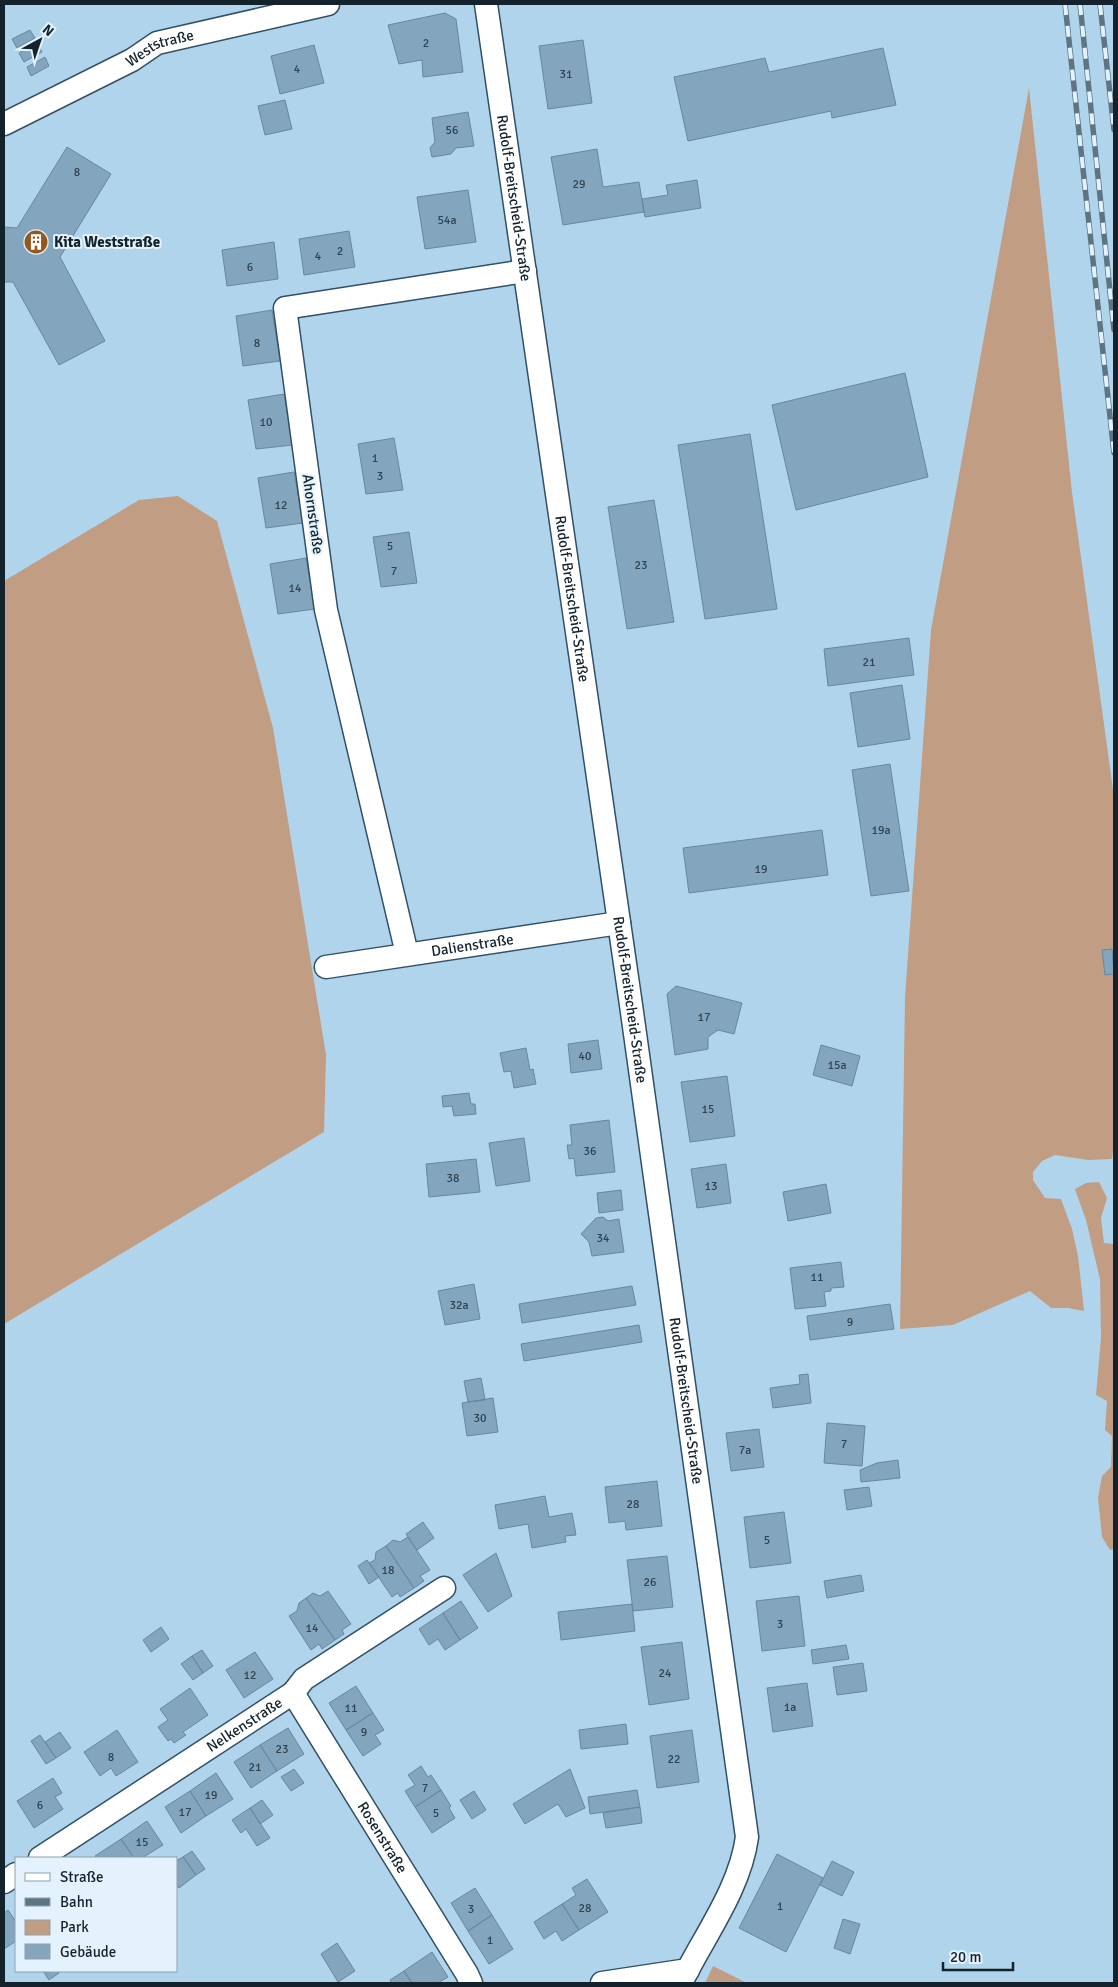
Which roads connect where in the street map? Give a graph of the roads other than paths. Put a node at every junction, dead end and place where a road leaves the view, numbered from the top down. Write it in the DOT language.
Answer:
graph roads {
  1 [pos="328,4"];
  2 [pos="486,4"];
  3 [pos="4,124"];
  4 [pos="524,270"];
  5 [pos="619,923"];
  6 [pos="407,954"];
  7 [pos="326,967"];
  8 [pos="444,1588"];
  9 [pos="293,1694"];
  10 [pos="42,1857"];
  11 [pos="15,1875"];
  12 [pos="4,1882"];
  13 [pos="685,1977"];
  14 [pos="471,1983"];
  15 [pos="602,1983"];
  1 -- 3 [label="street, Weststraße"];
  2 -- 4 [label="street, Rudolf-Breitscheid-Straße"];
  4 -- 5 [label="street, Rudolf-Breitscheid-Straße"];
  4 -- 6 [label="street, Ahornstraße"];
  5 -- 6 [label="street, Dalienstraße"];
  5 -- 13 [label="street, Rudolf-Breitscheid-Straße"];
  6 -- 7 [label="street, Dalienstraße"];
  8 -- 9 [label="street, Nelkenstraße"];
  9 -- 10 [label="street, Nelkenstraße"];
  9 -- 14 [label="street, Rosenstraße"];
  11 -- 12 [label="street"];
  13 -- 15 [label="street"];
}
